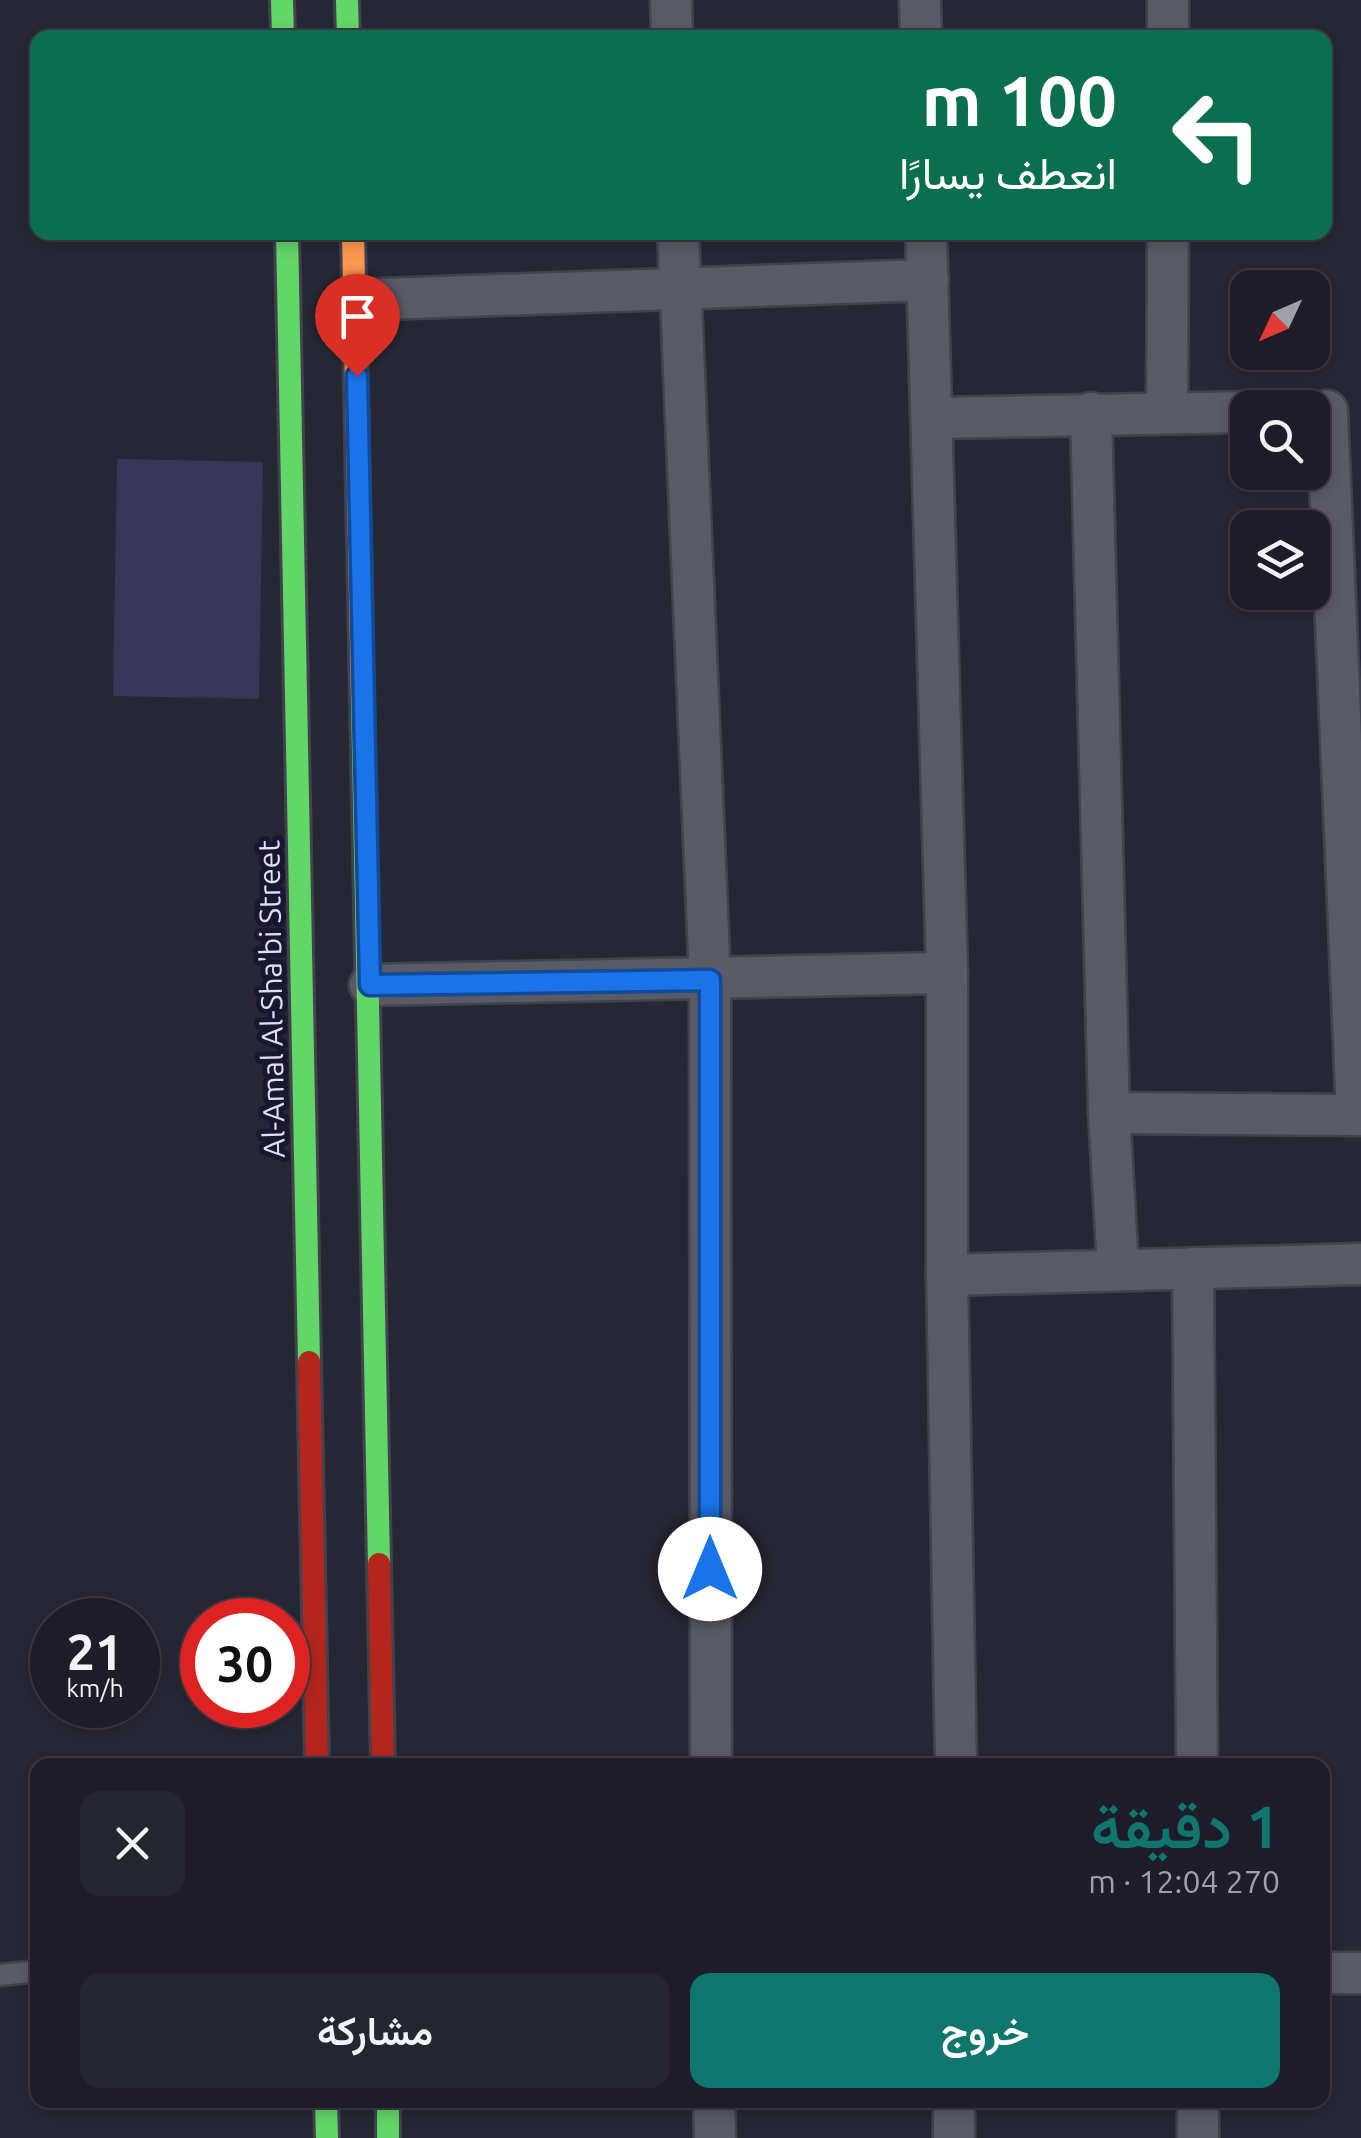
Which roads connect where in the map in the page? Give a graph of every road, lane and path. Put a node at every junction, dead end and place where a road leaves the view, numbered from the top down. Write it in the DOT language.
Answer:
graph roads {
  1 [pos="282,0"];
  2 [pos="347,0"];
  3 [pos="671,0"];
  4 [pos="920,0"];
  5 [pos="1168,0"];
  6 [pos="283,30"];
  7 [pos="348,30"];
  8 [pos="672,30"];
  9 [pos="922,30"];
  10 [pos="1168,30"];
  11 [pos="287,240"];
  12 [pos="353,240"];
  13 [pos="678,240"];
  14 [pos="926,240"];
  15 [pos="1168,240"];
  16 [pos="928,280"];
  17 [pos="680,290"];
  18 [pos="355,300"];
  19 [pos="1333,411"];
  20 [pos="1168,412"];
  21 [pos="1230,412"];
  22 [pos="1091,413"];
  23 [pos="934,418"];
  24 [pos="947,973"];
  25 [pos="710,980"];
  26 [pos="370,985"];
  27 [pos="1109,1113"];
  28 [pos="1359,1115"];
  29 [pos="1361,1264"];
  30 [pos="1118,1268"];
  31 [pos="1193,1268"];
  32 [pos="947,1275"];
  33 [pos="317,1758"];
  34 [pos="383,1758"];
  35 [pos="711,1758"];
  36 [pos="956,1758"];
  37 [pos="1197,1758"];
  38 [pos="30,1972"];
  39 [pos="1330,1974"];
  40 [pos="1361,1974"];
  41 [pos="0,1976"];
  42 [pos="326,2108"];
  43 [pos="388,2108"];
  44 [pos="714,2108"];
  45 [pos="954,2108"];
  46 [pos="1198,2108"];
  47 [pos="327,2138"];
  48 [pos="388,2138"];
  49 [pos="715,2138"];
  50 [pos="954,2138"];
  51 [pos="1198,2138"];
  1 -- 6 [label="main road"];
  2 -- 7 [label="main road"];
  3 -- 8 [label="street"];
  4 -- 9 [label="street"];
  5 -- 10 [label="street"];
  11 -- 33 [label="main road, Al-Amal Al-Sha'bi Street"];
  12 -- 18 [label="main road"];
  13 -- 17 [label="street"];
  14 -- 16 [label="street"];
  15 -- 20 [label="street"];
  16 -- 17 [label="street"];
  16 -- 23 [label="street"];
  17 -- 18 [label="street"];
  17 -- 25 [label="street"];
  18 -- 26 [label="main road"];
  19 -- 28 [label="street"];
  20 -- 21 [label="street"];
  20 -- 22 [label="street"];
  22 -- 23 [label="street"];
  22 -- 27 [label="street"];
  23 -- 24 [label="street"];
  24 -- 25 [label="street"];
  24 -- 32 [label="street"];
  25 -- 26 [label="street"];
  25 -- 35 [label="street"];
  26 -- 34 [label="main road"];
  27 -- 28 [label="street"];
  27 -- 30 [label="street"];
  29 -- 31 [label="street"];
  30 -- 31 [label="street"];
  30 -- 32 [label="street"];
  31 -- 37 [label="street"];
  32 -- 36 [label="street"];
  38 -- 41 [label="lane"];
  39 -- 40 [label="street"];
  42 -- 47 [label="main road"];
  43 -- 48 [label="main road"];
  44 -- 49 [label="street"];
  45 -- 50 [label="street"];
  46 -- 51 [label="street"];
}
